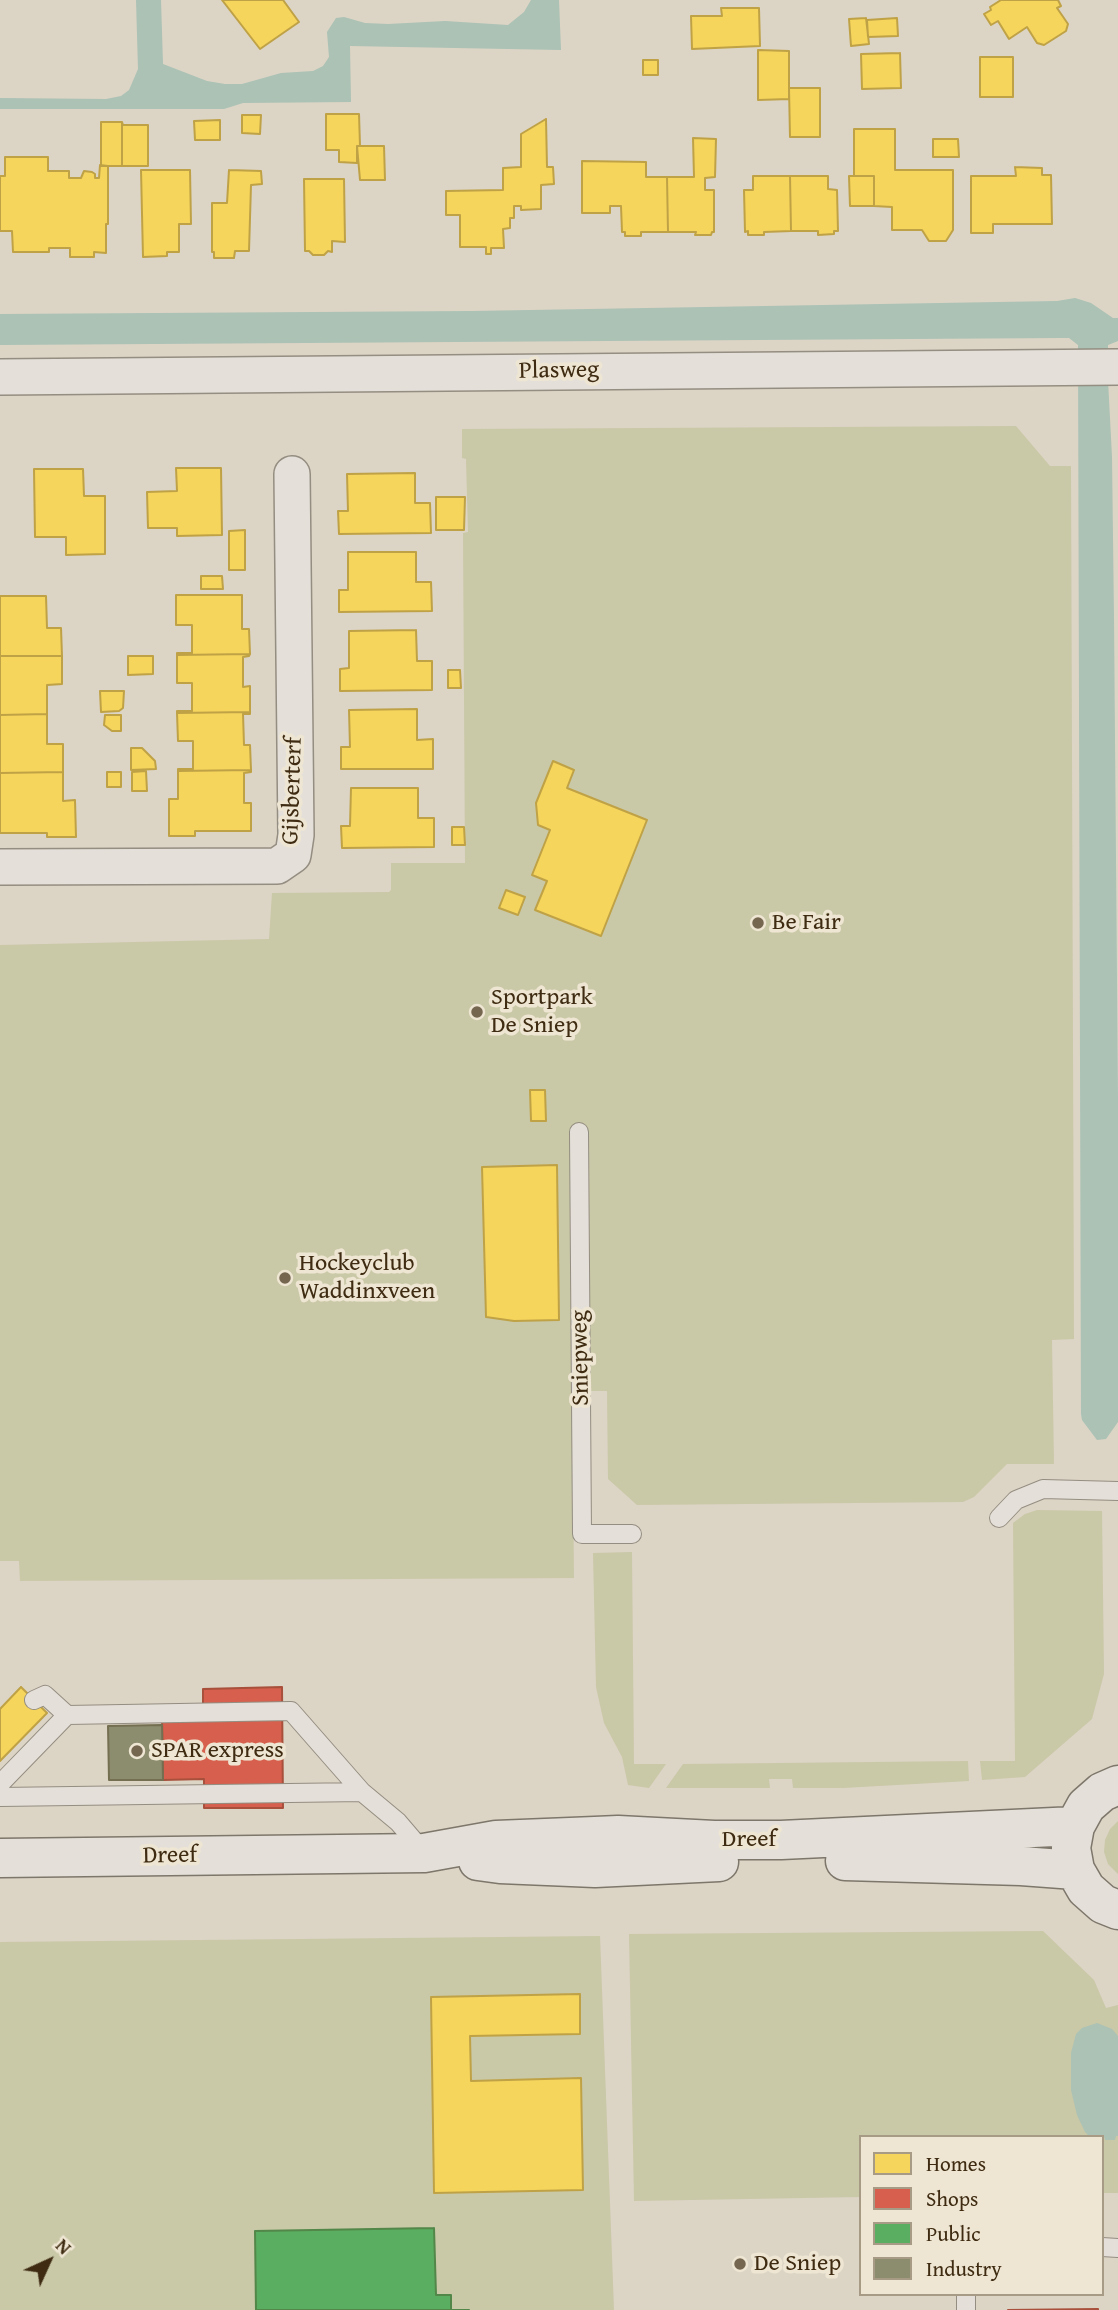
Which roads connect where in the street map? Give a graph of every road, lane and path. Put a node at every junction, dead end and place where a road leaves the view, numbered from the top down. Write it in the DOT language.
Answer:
graph roads {
  1 [pos="1101,367"];
  2 [pos="0,377"];
  3 [pos="292,474"];
  4 [pos="0,867"];
  5 [pos="579,1132"];
  6 [pos="1118,1491"];
  7 [pos="999,1518"];
  8 [pos="632,1534"];
  9 [pos="34,1700"];
  10 [pos="66,1715"];
  11 [pos="0,1784"];
  12 [pos="1118,1785"];
  13 [pos="362,1792"];
  14 [pos="0,1797"];
  15 [pos="1075,1826"];
  16 [pos="424,1853"];
  17 [pos="0,1858"];
  18 [pos="1075,1870"];
  19 [pos="1118,1910"];
  1 -- 2 [label="street, Plasweg"];
  3 -- 4 [label="street, Gijsberterf"];
  5 -- 8 [label="lane, Sniepweg"];
  6 -- 7 [label="lane"];
  9 -- 10 [label="lane"];
  10 -- 11 [label="lane"];
  10 -- 13 [label="lane"];
  12 -- 15 [label="main road"];
  13 -- 14 [label="lane"];
  13 -- 16 [label="lane"];
  15 -- 16 [label="main road, Dreef"];
  15 -- 18 [label="main road"];
  16 -- 17 [label="main road, Dreef"];
  16 -- 18 [label="main road, Dreef"];
  18 -- 19 [label="main road"];
}
